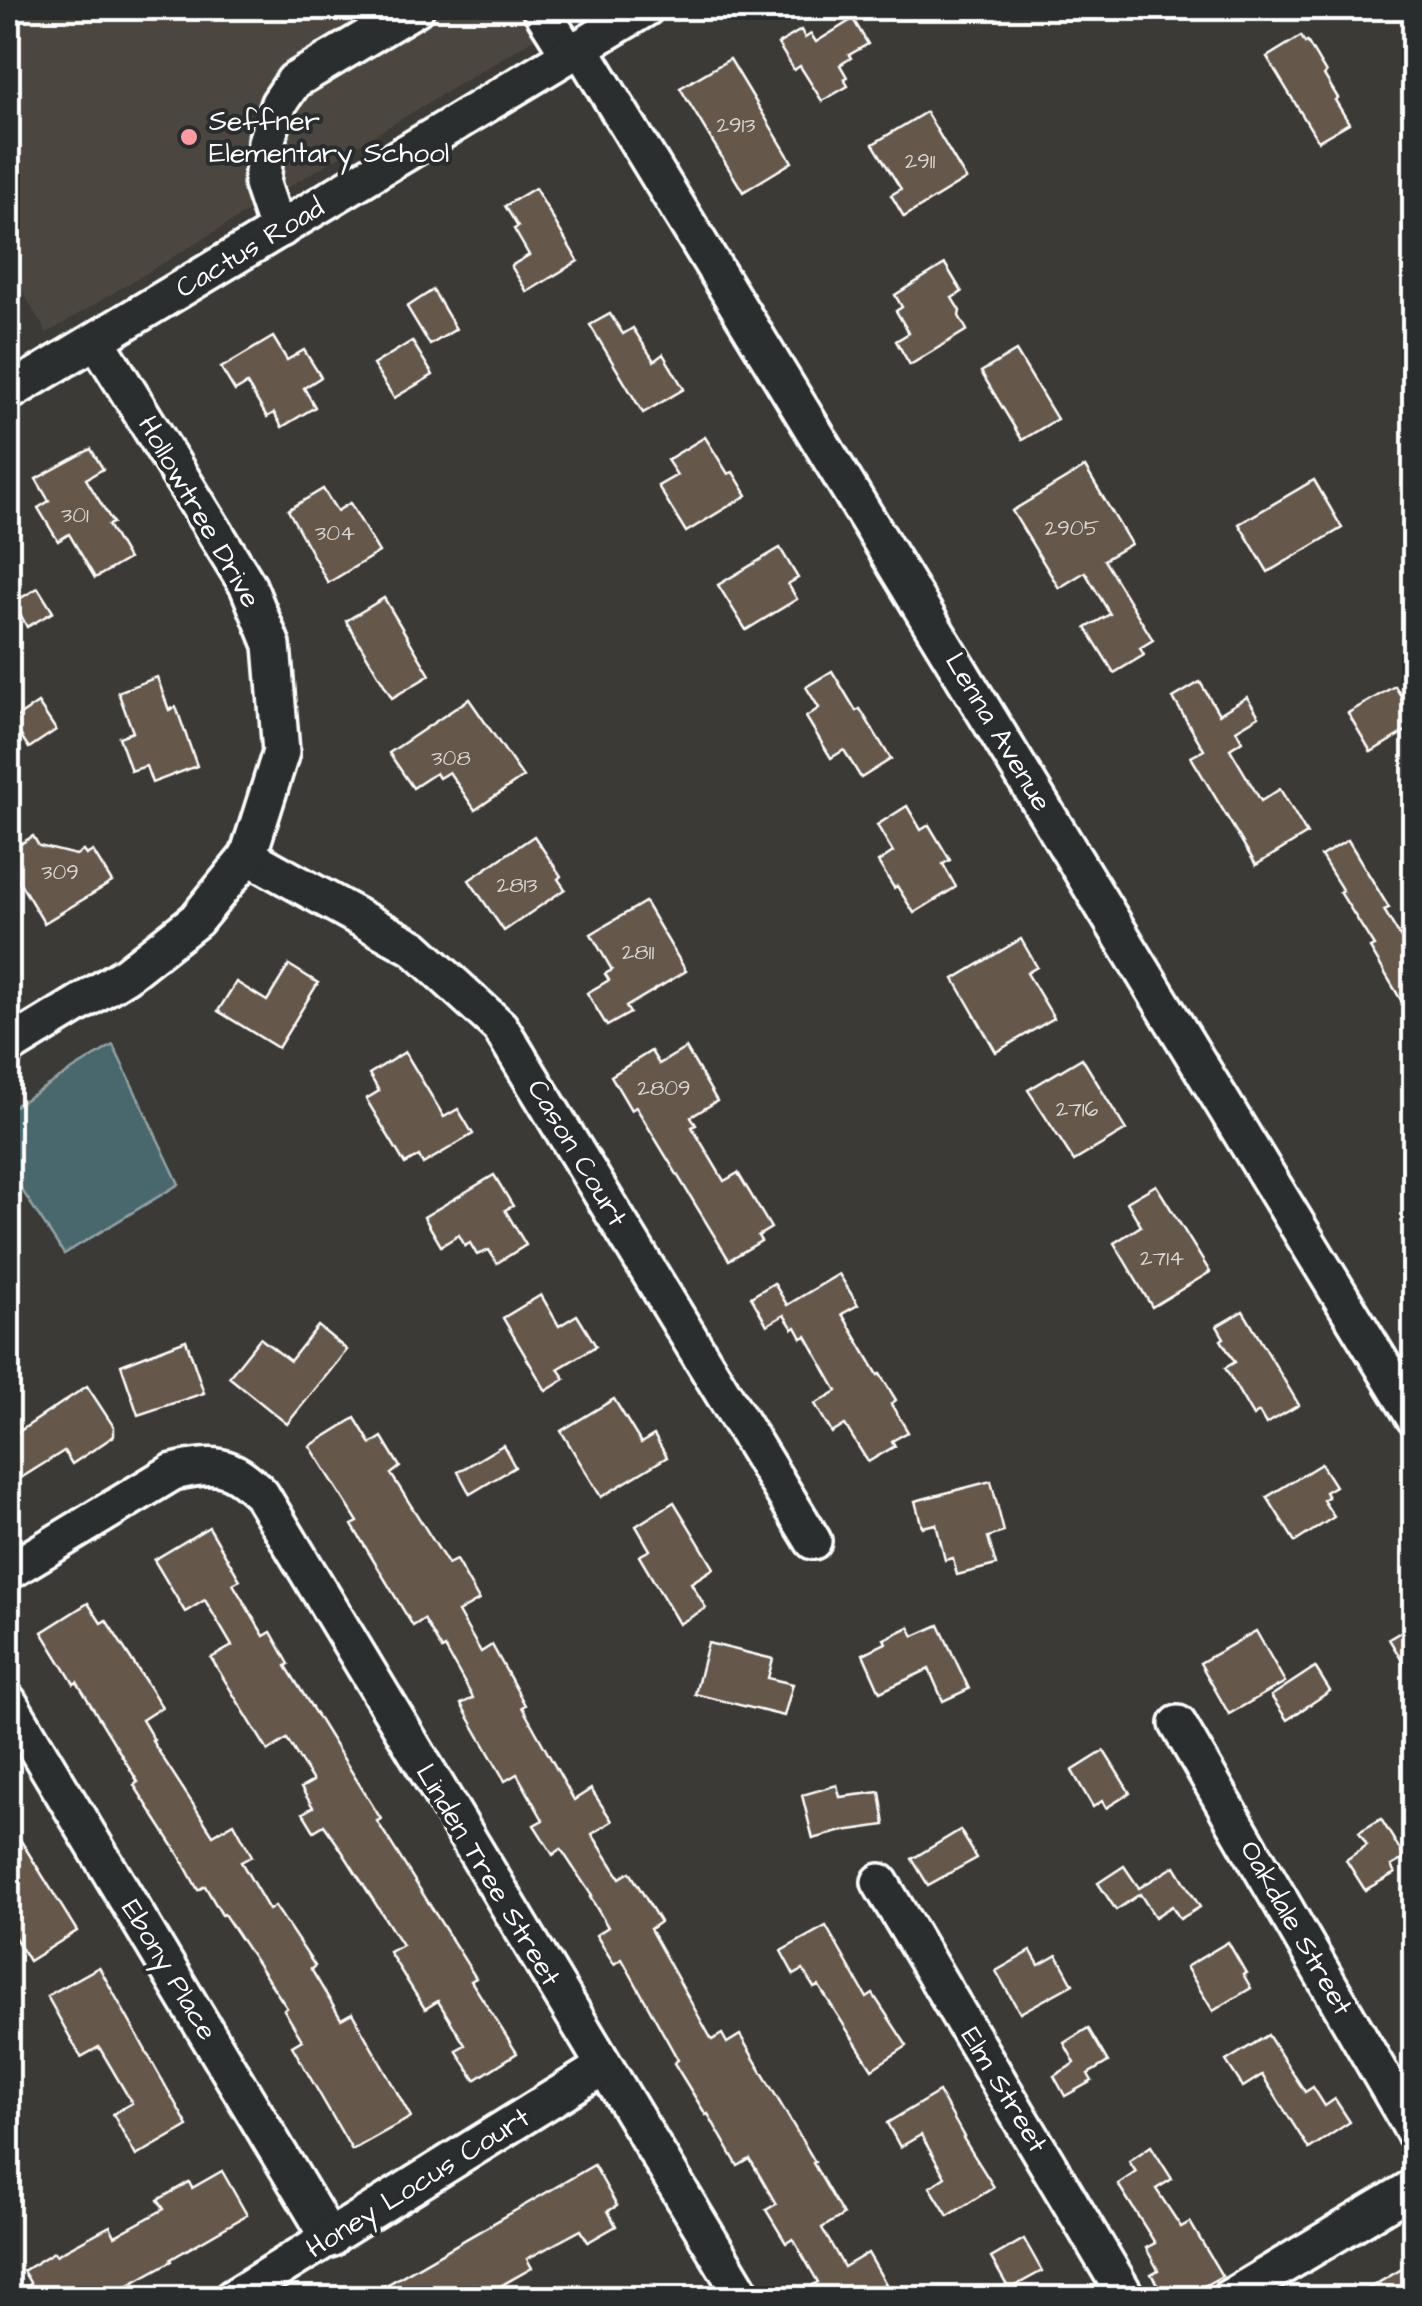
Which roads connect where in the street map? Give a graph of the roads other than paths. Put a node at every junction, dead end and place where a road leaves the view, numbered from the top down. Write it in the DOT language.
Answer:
graph roads {
  1 [pos="416,8"];
  2 [pos="540,8"];
  3 [pos="626,13"];
  4 [pos="574,51"];
  5 [pos="281,229"];
  6 [pos="97,341"];
  7 [pos="8,393"];
  8 [pos="248,856"];
  9 [pos="8,1047"];
  10 [pos="1414,1416"];
  11 [pos="813,1542"];
  12 [pos="8,1572"];
  13 [pos="8,1701"];
  14 [pos="1178,1724"];
  15 [pos="880,1882"];
  16 [pos="603,2067"];
  17 [pos="1414,2132"];
  18 [pos="1414,2188"];
  19 [pos="330,2239"];
  20 [pos="232,2298"];
  21 [pos="744,2298"];
  22 [pos="1127,2298"];
  23 [pos="1228,2298"];
  1 -- 5 [label="street"];
  2 -- 4 [label="street, Lenna Avenue"];
  3 -- 4 [label="street, Cactus Road"];
  4 -- 5 [label="street, Cactus Road"];
  4 -- 10 [label="street, Lenna Avenue"];
  5 -- 6 [label="street, Cactus Road"];
  6 -- 7 [label="street, Cactus Road"];
  6 -- 8 [label="street, Hollowtree Drive"];
  8 -- 9 [label="street, Hollowtree Drive"];
  8 -- 11 [label="street, Cason Court"];
  12 -- 16 [label="street, Linden Tree Street"];
  13 -- 19 [label="street, Ebony Place"];
  14 -- 17 [label="street, Oakdale Street"];
  15 -- 22 [label="street, Elm Street"];
  16 -- 19 [label="street, Honey Locus Court"];
  16 -- 21 [label="street, Linden Tree Street"];
  18 -- 23 [label="street"];
  19 -- 20 [label="street, Honey Locus Court"];
}
